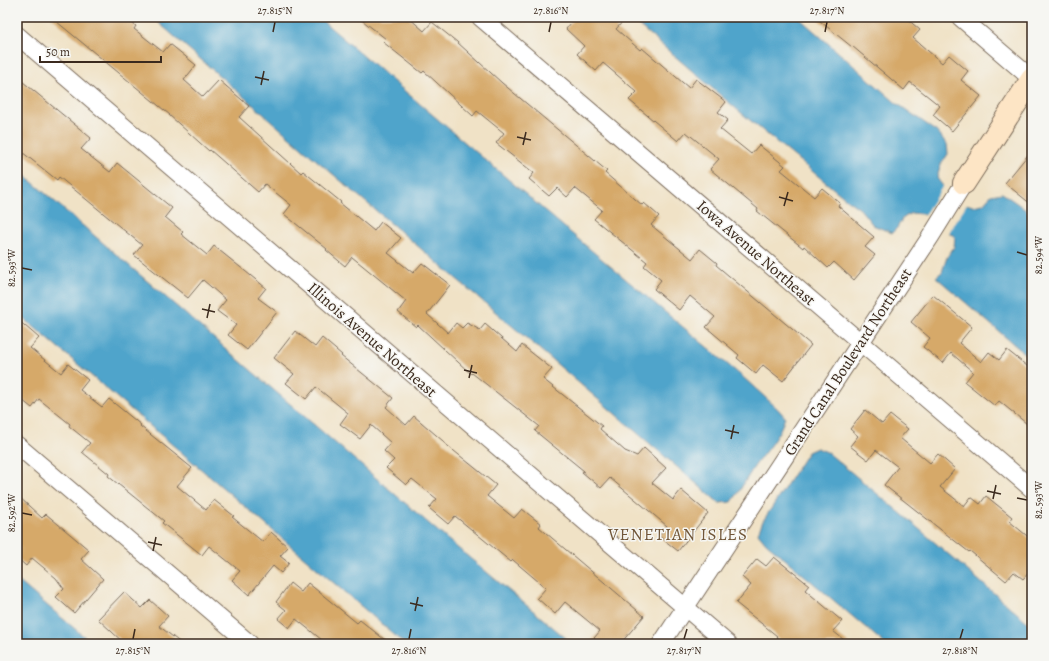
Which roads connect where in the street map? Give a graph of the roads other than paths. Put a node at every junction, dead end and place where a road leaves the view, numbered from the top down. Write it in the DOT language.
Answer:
graph roads {
  1 [pos="480,17"];
  2 [pos="960,17"];
  3 [pos="17,36"];
  4 [pos="1032,79"];
  5 [pos="964,184"];
  6 [pos="860,343"];
  7 [pos="17,445"];
  8 [pos="1032,489"];
  9 [pos="685,608"];
  10 [pos="250,644"];
  11 [pos="661,644"];
  12 [pos="728,644"];
  1 -- 6 [label="street, Iowa Avenue Northeast"];
  2 -- 4 [label="street"];
  3 -- 9 [label="street, Illinois Avenue Northeast"];
  4 -- 5 [label="street, Grand Canal Boulevard Northeast"];
  5 -- 6 [label="street, Grand Canal Boulevard Northeast"];
  6 -- 8 [label="street, Iowa Avenue Northeast"];
  6 -- 9 [label="street, Grand Canal Boulevard Northeast"];
  7 -- 10 [label="street"];
  9 -- 11 [label="street, Grand Canal Boulevard Northeast"];
  9 -- 12 [label="street, Illinois Avenue Northeast"];
}
